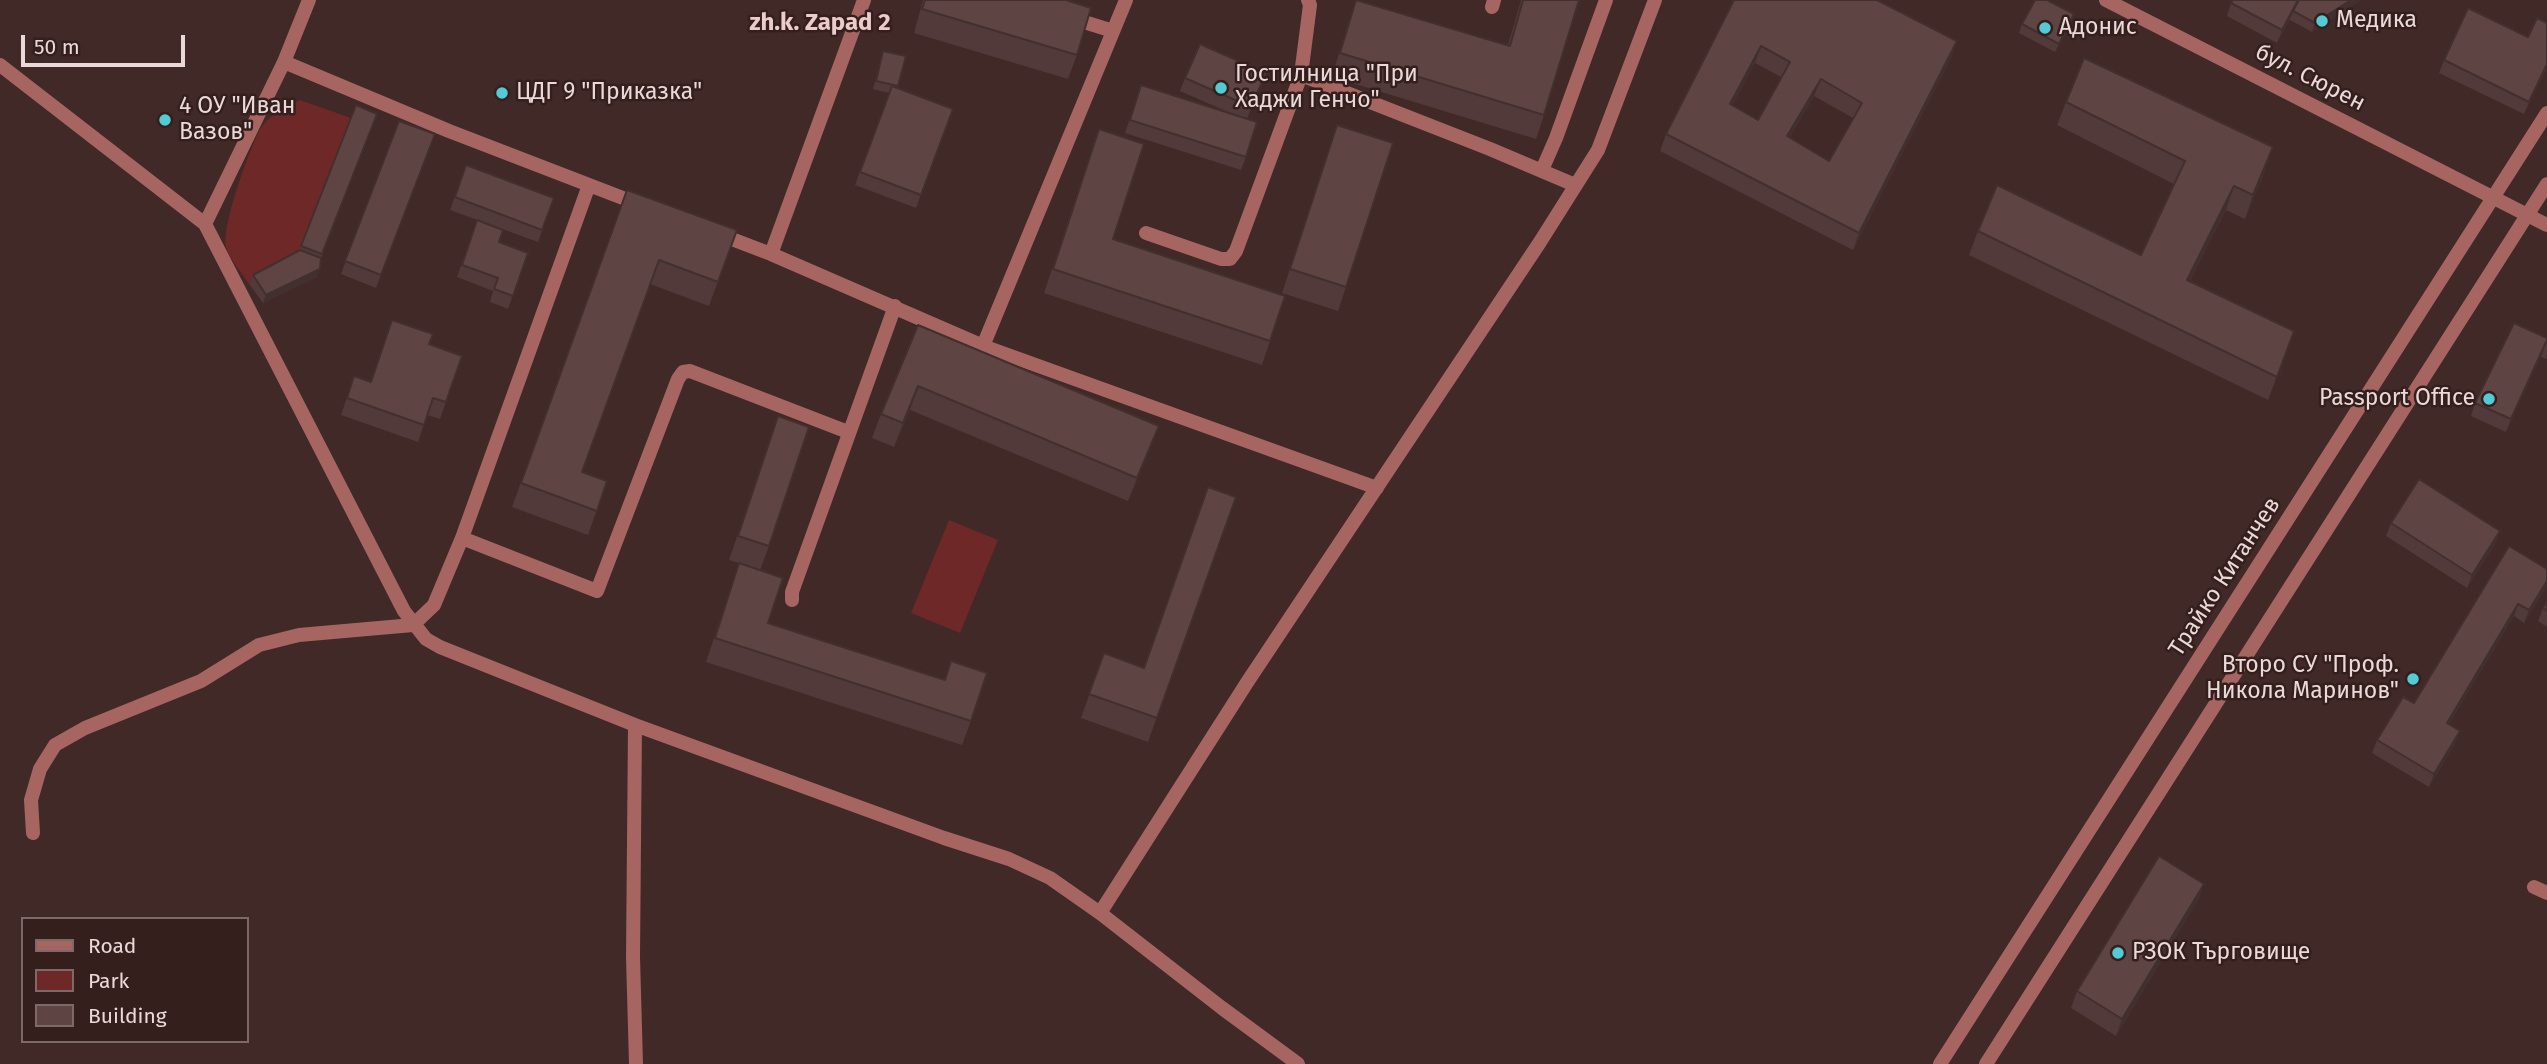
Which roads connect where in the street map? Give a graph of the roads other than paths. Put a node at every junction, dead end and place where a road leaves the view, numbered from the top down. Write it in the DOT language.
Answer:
graph roads {
  1 [pos="309,0"];
  2 [pos="864,0"];
  3 [pos="1126,0"];
  4 [pos="1308,0"];
  5 [pos="1606,0"];
  6 [pos="1655,0"];
  7 [pos="2106,0"];
  8 [pos="1051,12"];
  9 [pos="1113,32"];
  10 [pos="284,62"];
  11 [pos="0,65"];
  12 [pos="1301,75"];
  13 [pos="2547,113"];
  14 [pos="1542,170"];
  15 [pos="2547,184"];
  16 [pos="1575,185"];
  17 [pos="589,186"];
  18 [pos="2494,198"];
  19 [pos="654,210"];
  20 [pos="2528,215"];
  21 [pos="205,224"];
  22 [pos="2547,225"];
  23 [pos="706,229"];
  24 [pos="1146,233"];
  25 [pos="771,254"];
  26 [pos="895,306"];
  27 [pos="983,346"];
  28 [pos="848,432"];
  29 [pos="1377,488"];
  30 [pos="462,538"];
  31 [pos="792,600"];
  32 [pos="413,625"];
  33 [pos="635,725"];
  34 [pos="33,833"];
  35 [pos="1100,913"];
  36 [pos="636,1064"];
  37 [pos="1298,1064"];
  38 [pos="1940,1064"];
  39 [pos="1986,1064"];
  1 -- 10 [label="street"];
  2 -- 25 [label="street"];
  3 -- 9 [label="street"];
  4 -- 12 [label="street"];
  5 -- 14 [label="street"];
  6 -- 16 [label="street"];
  7 -- 18 [label="street, бул. Сюрен"];
  8 -- 9 [label="street"];
  9 -- 27 [label="street"];
  10 -- 17 [label="street"];
  10 -- 21 [label="street"];
  11 -- 21 [label="street"];
  12 -- 14 [label="street"];
  12 -- 24 [label="street"];
  13 -- 18 [label="street, Трайко Китанчев"];
  14 -- 16 [label="street"];
  15 -- 20 [label="street"];
  16 -- 29 [label="street"];
  17 -- 19 [label="street"];
  17 -- 30 [label="street"];
  18 -- 20 [label="street, бул. Сюрен"];
  18 -- 38 [label="street, Трайко Китанчев"];
  20 -- 22 [label="street, бул. Сюрен"];
  20 -- 39 [label="street"];
  21 -- 32 [label="street"];
  23 -- 25 [label="street"];
  25 -- 26 [label="street"];
  26 -- 27 [label="street"];
  26 -- 28 [label="street"];
  27 -- 29 [label="street"];
  28 -- 30 [label="street"];
  28 -- 31 [label="street"];
  29 -- 35 [label="street"];
  30 -- 32 [label="street"];
  32 -- 33 [label="street"];
  32 -- 34 [label="street"];
  33 -- 35 [label="street"];
  33 -- 36 [label="street"];
  35 -- 37 [label="street"];
}
